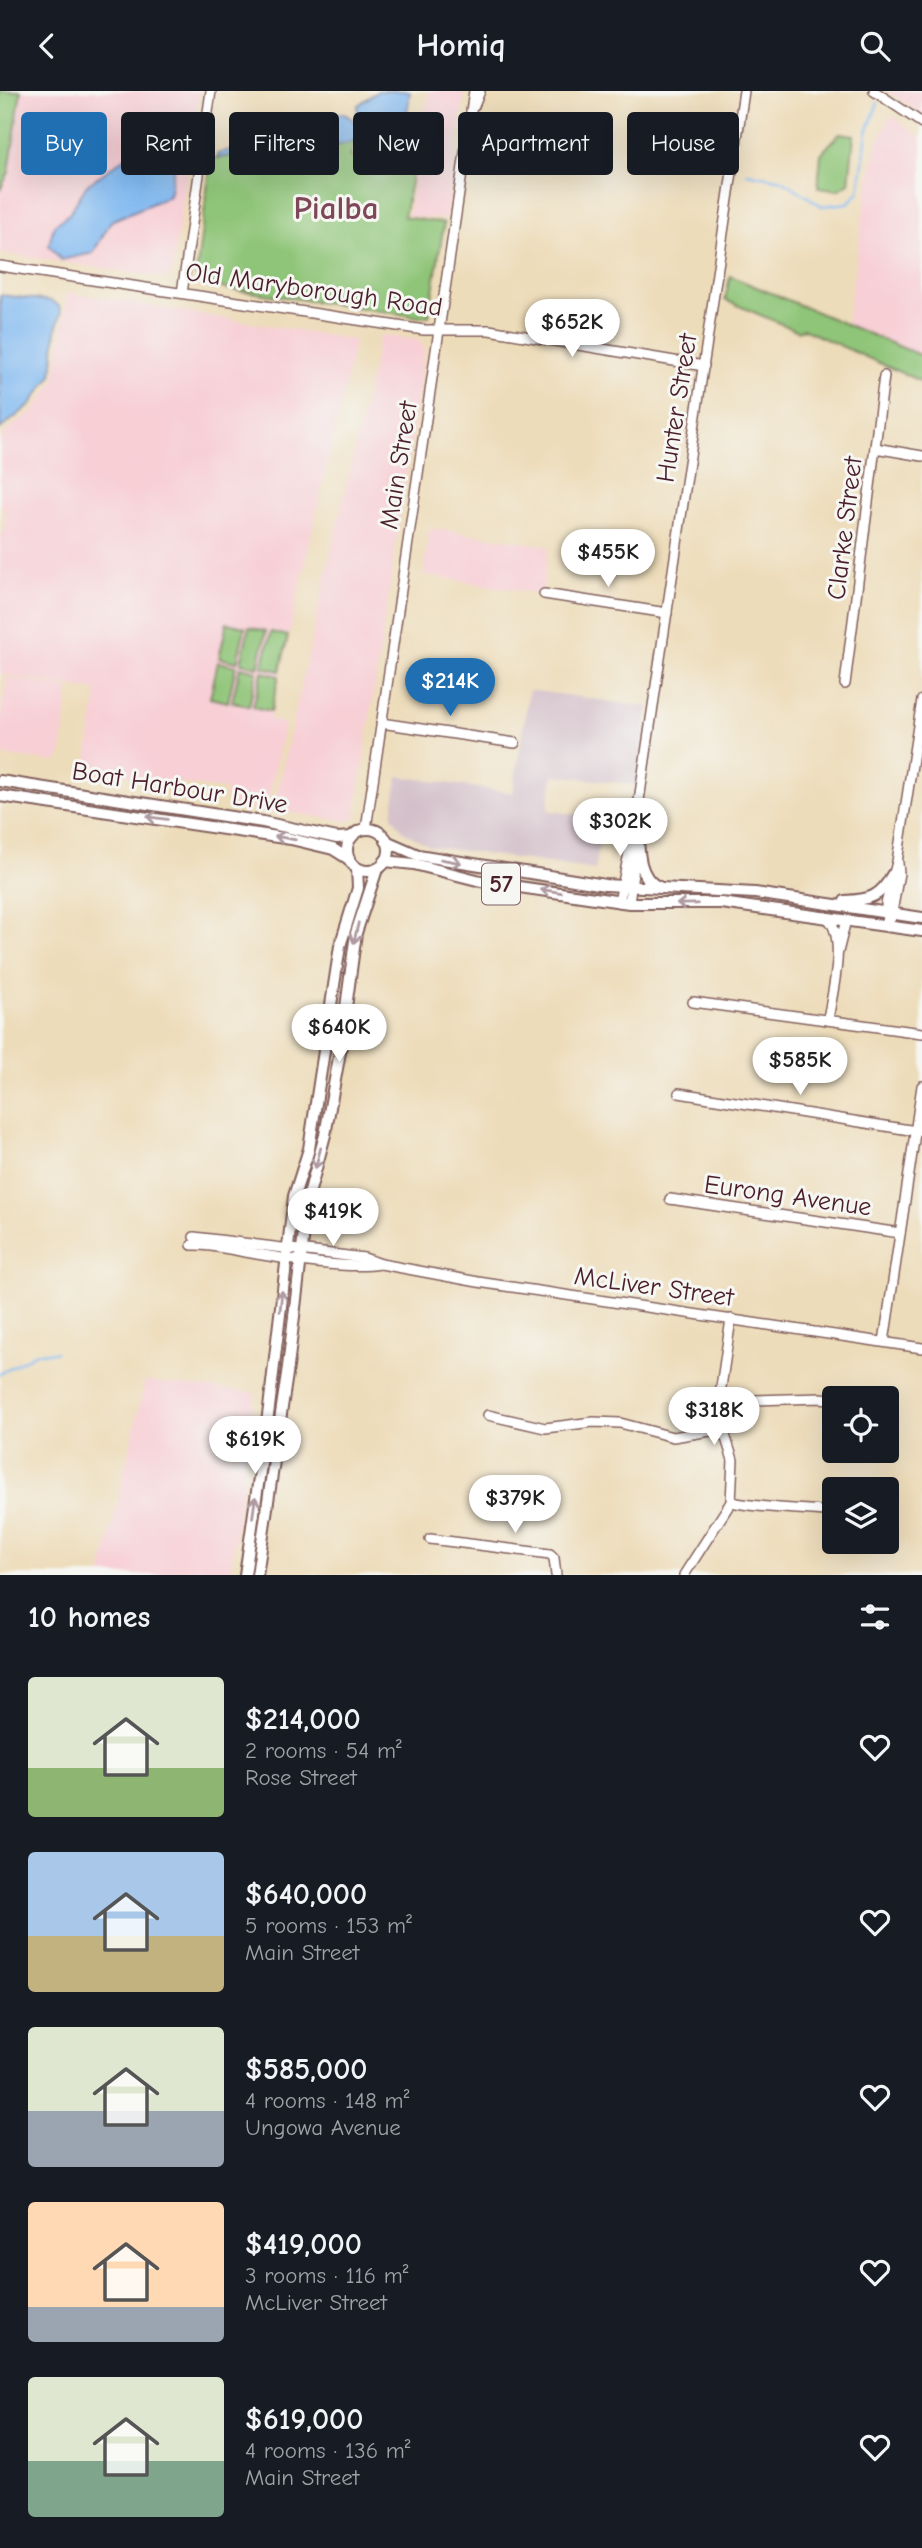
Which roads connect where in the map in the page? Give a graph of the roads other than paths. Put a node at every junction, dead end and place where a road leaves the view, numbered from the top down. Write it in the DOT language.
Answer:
graph roads {
  1 [pos="211,91"];
  2 [pos="474,91"];
  3 [pos="480,91"];
  4 [pos="744,91"];
  5 [pos="874,91"];
  6 [pos="474,107"];
  7 [pos="922,123"];
  8 [pos="0,266"];
  9 [pos="182,293"];
  10 [pos="441,330"];
  11 [pos="704,366"];
  12 [pos="884,376"];
  13 [pos="875,448"];
  14 [pos="922,456"];
  15 [pos="544,594"];
  16 [pos="667,613"];
  17 [pos="845,684"];
  18 [pos="922,700"];
  19 [pos="382,723"];
  20 [pos="514,743"];
  21 [pos="0,781"];
  22 [pos="42,788"];
  23 [pos="0,796"];
  24 [pos="99,810"];
  25 [pos="637,814"];
  26 [pos="366,829"];
  27 [pos="352,837"];
  28 [pos="386,841"];
  29 [pos="349,859"];
  30 [pos="897,862"];
  31 [pos="381,865"];
  32 [pos="357,868"];
  33 [pos="892,875"];
  34 [pos="626,888"];
  35 [pos="666,890"];
  36 [pos="783,897"];
  37 [pos="624,902"];
  38 [pos="821,903"];
  39 [pos="889,913"];
  40 [pos="825,917"];
  41 [pos="922,918"];
  42 [pos="846,920"];
  43 [pos="887,927"];
  44 [pos="922,931"];
  45 [pos="838,953"];
  46 [pos="693,1002"];
  47 [pos="828,1019"];
  48 [pos="922,1033"];
  49 [pos="922,1086"];
  50 [pos="679,1093"];
  51 [pos="916,1131"];
  52 [pos="670,1199"];
  53 [pos="900,1233"];
  54 [pos="193,1241"];
  55 [pos="286,1254"];
  56 [pos="301,1255"];
  57 [pos="731,1319"];
  58 [pos="884,1342"];
  59 [pos="922,1347"];
  60 [pos="822,1398"];
  61 [pos="719,1401"];
  62 [pos="488,1415"];
  63 [pos="723,1429"];
  64 [pos="731,1501"];
  65 [pos="822,1512"];
  66 [pos="430,1539"];
  67 [pos="244,1575"];
  68 [pos="257,1575"];
  69 [pos="556,1575"];
  70 [pos="684,1575"];
  1 -- 9 [label="street"];
  2 -- 6 [label="street, Main Street"];
  3 -- 6 [label="street, Main Street"];
  4 -- 11 [label="street, Hunter Street"];
  5 -- 7 [label="street"];
  6 -- 10 [label="street, Main Street"];
  8 -- 9 [label="street, Old Maryborough Road"];
  9 -- 10 [label="street, Old Maryborough Road"];
  10 -- 11 [label="street, Old Maryborough Road"];
  10 -- 19 [label="street, Main Street"];
  11 -- 16 [label="street, Hunter Street"];
  12 -- 13 [label="street, Clarke Street"];
  13 -- 14 [label="street"];
  13 -- 17 [label="street, Clarke Street"];
  15 -- 16 [label="street"];
  16 -- 25 [label="street, Hunter Street"];
  18 -- 30 [label="street"];
  19 -- 20 [label="street"];
  19 -- 26 [label="street, Main Street"];
  21 -- 22 [label="main road, Boat Harbour Drive"];
  22 -- 24 [label="main road"];
  22 -- 27 [label="main road, Boat Harbour Drive"];
  23 -- 24 [label="main road, Boat Harbour Drive"];
  29 -- 24 [label="main road, Boat Harbour Drive, one-way"];
  25 -- 34 [label="street, Hunter Street"];
  25 -- 35 [label="main road"];
  26 -- 27 [label="main road"];
  26 -- 28 [label="main road, 57"];
  27 -- 29 [label="main road"];
  28 -- 31 [label="main road"];
  28 -- 34 [label="main road, 57, one-way"];
  29 -- 32 [label="main road"];
  30 -- 33 [label="street"];
  30 -- 39 [label="street"];
  31 -- 32 [label="main road, 57"];
  37 -- 31 [label="main road, 57, one-way"];
  31 -- 56 [label="main road, one-way"];
  32 -- 55 [label="main road"];
  33 -- 38 [label="main road"];
  33 -- 39 [label="street"];
  34 -- 35 [label="main road, 57"];
  34 -- 37 [label="street, Hunter Street"];
  35 -- 36 [label="main road, 57"];
  36 -- 38 [label="main road, 57"];
  36 -- 42 [label="main road"];
  40 -- 37 [label="main road, 57, one-way"];
  38 -- 39 [label="main road, 57"];
  39 -- 41 [label="main road, 57"];
  39 -- 43 [label="street"];
  40 -- 42 [label="main road, 57"];
  40 -- 45 [label="street"];
  42 -- 43 [label="main road, 57"];
  42 -- 45 [label="street"];
  43 -- 44 [label="main road, 57"];
  45 -- 47 [label="street"];
  46 -- 47 [label="street"];
  47 -- 48 [label="street"];
  49 -- 51 [label="street"];
  50 -- 51 [label="street"];
  51 -- 53 [label="street"];
  52 -- 53 [label="street, Eurong Avenue"];
  53 -- 58 [label="street"];
  54 -- 55 [label="street, McLiver Street"];
  55 -- 56 [label="street, McLiver Street"];
  67 -- 55 [label="main road, one-way"];
  56 -- 57 [label="street, McLiver Street"];
  56 -- 68 [label="main road"];
  57 -- 58 [label="street, McLiver Street"];
  57 -- 61 [label="street"];
  58 -- 59 [label="street, McLiver Street"];
  60 -- 61 [label="street"];
  61 -- 63 [label="street"];
  62 -- 63 [label="street"];
  63 -- 64 [label="street"];
  64 -- 65 [label="street"];
  64 -- 70 [label="street"];
  66 -- 69 [label="street"];
}
